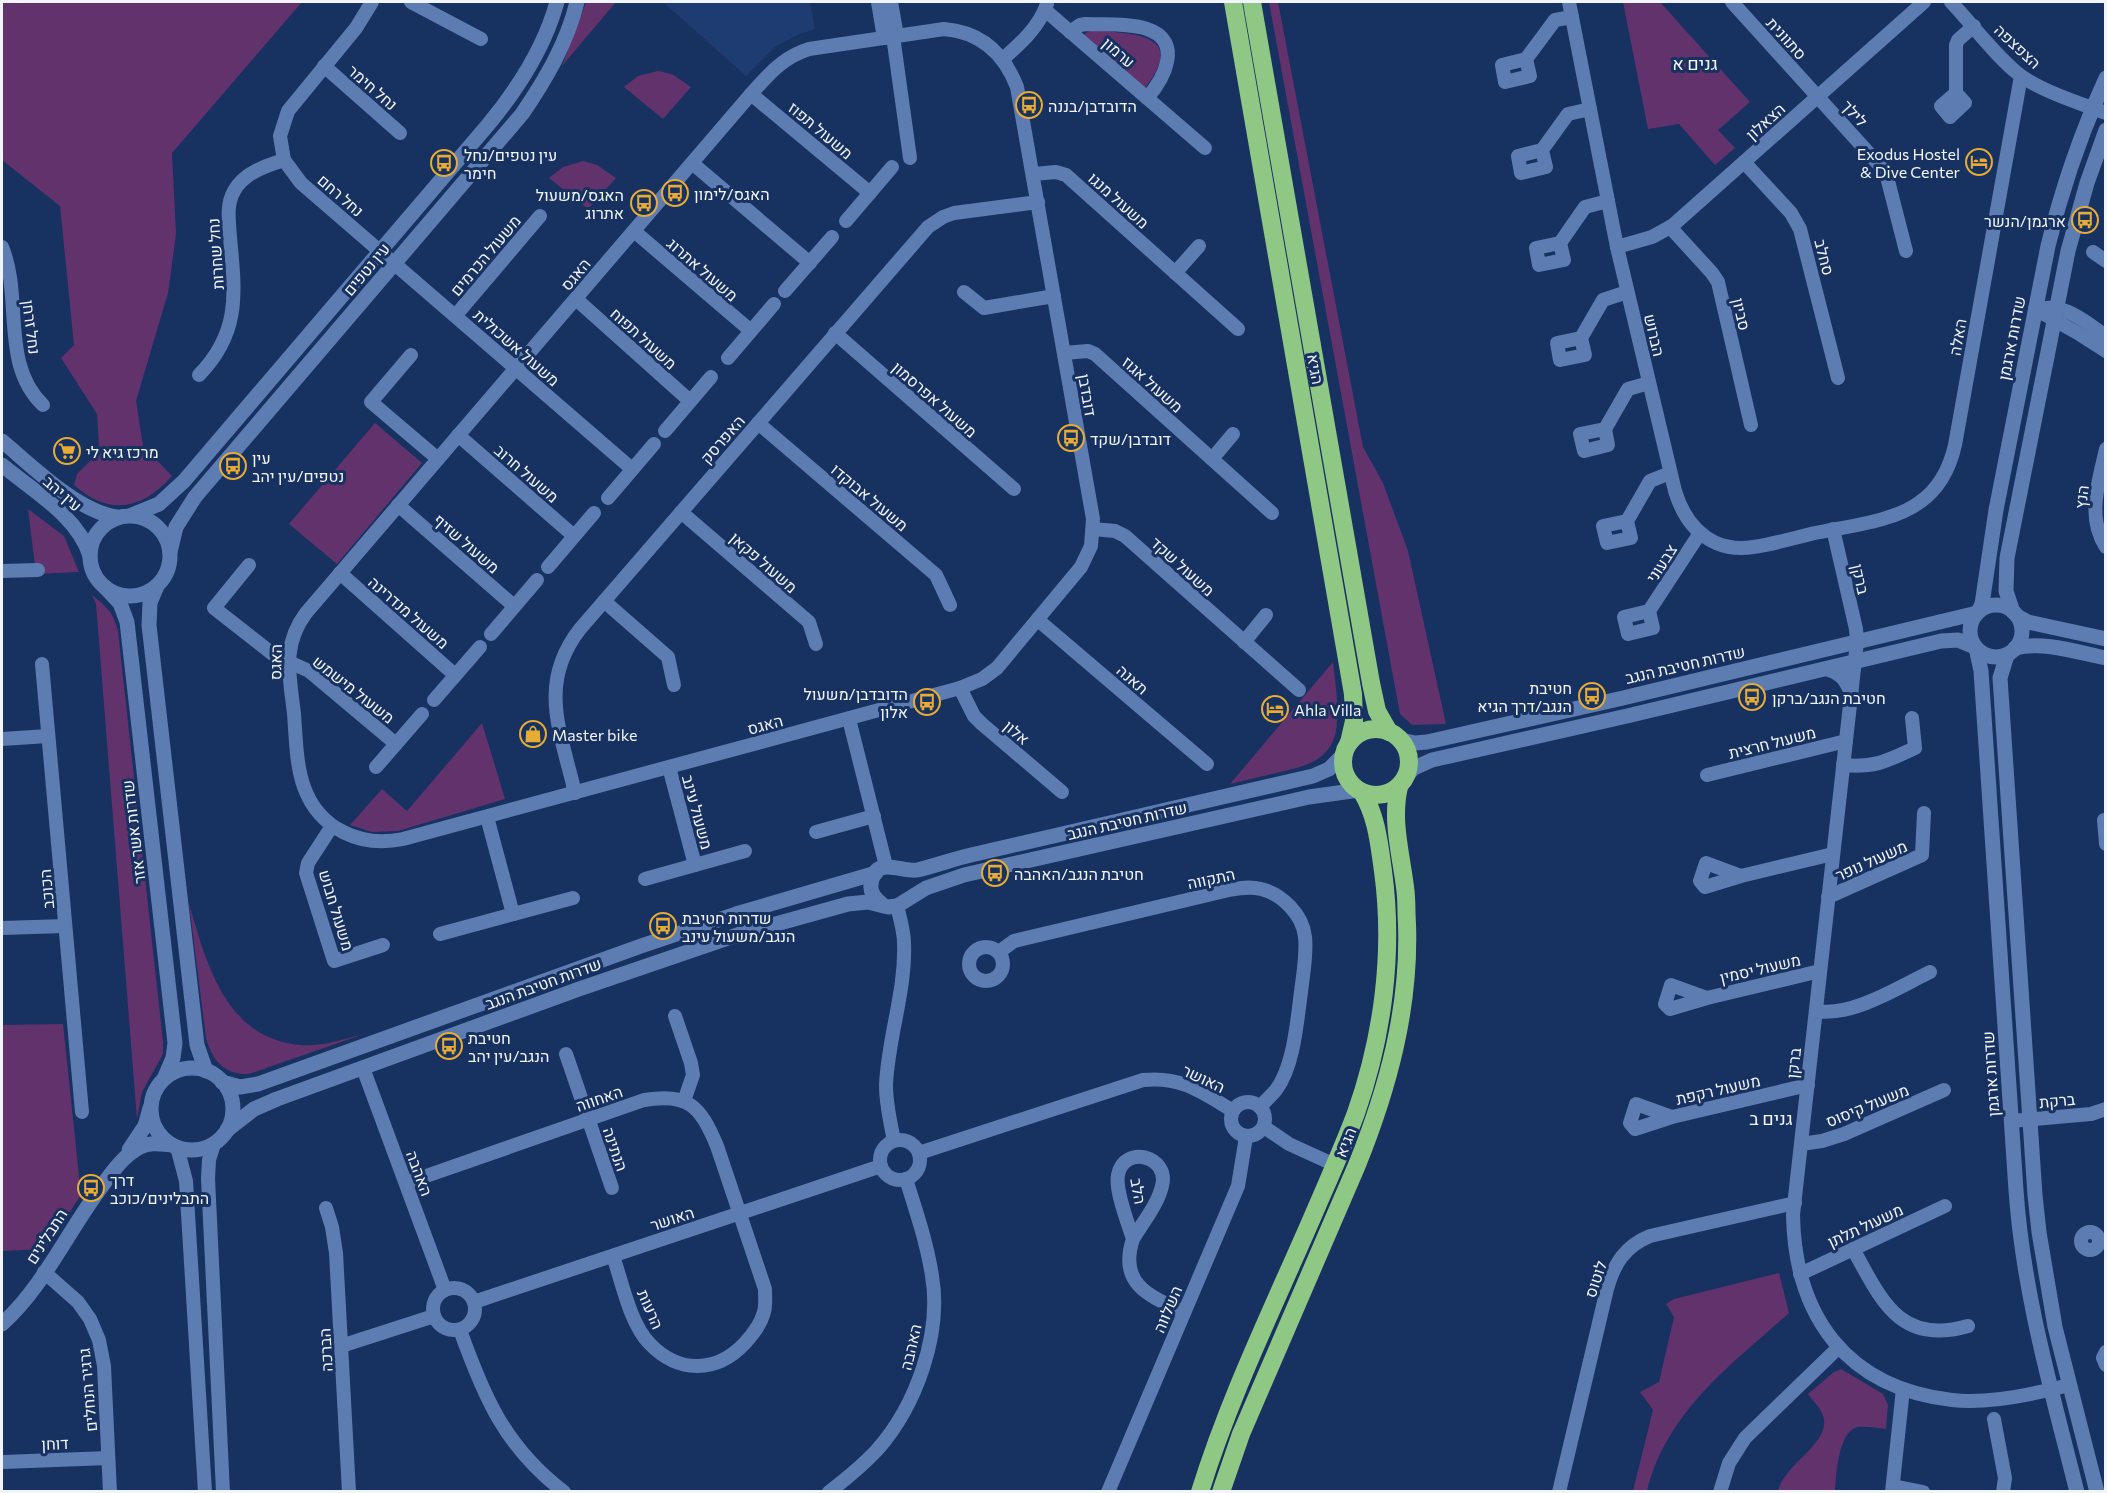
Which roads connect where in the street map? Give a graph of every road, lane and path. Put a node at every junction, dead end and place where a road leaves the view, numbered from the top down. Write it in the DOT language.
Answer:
graph roads {
  1 [pos="372,2"];
  2 [pos="411,2"];
  3 [pos="557,2"];
  4 [pos="577,2"];
  5 [pos="878,2"];
  6 [pos="891,2"];
  7 [pos="1233,2"];
  8 [pos="1252,2"];
  9 [pos="1569,2"];
  10 [pos="1732,2"];
  11 [pos="1924,2"];
  12 [pos="1952,2"];
  13 [pos="1046,6"];
  14 [pos="1572,17"];
  15 [pos="1974,26"];
  16 [pos="1070,32"];
  17 [pos="892,37"];
  18 [pos="481,39"];
  19 [pos="1003,59"];
  20 [pos="1526,59"];
  21 [pos="324,66"];
  22 [pos="2021,76"];
  23 [pos="2106,78"];
  24 [pos="1956,93"];
  25 [pos="751,94"];
  26 [pos="1818,97"];
  27 [pos="1147,98"];
  28 [pos="1590,109"];
  29 [pos="2099,110"];
  30 [pos="2106,130"];
  31 [pos="399,133"];
  32 [pos="1205,148"];
  33 [pos="1542,150"];
  34 [pos="910,158"];
  35 [pos="284,160"];
  36 [pos="1744,162"];
  37 [pos="692,163"];
  38 [pos="892,167"];
  39 [pos="1033,174"];
  40 [pos="870,193"];
  41 [pos="1608,201"];
  42 [pos="1038,202"];
  43 [pos="540,216"];
  44 [pos="846,220"];
  45 [pos="1670,227"];
  46 [pos="634,231"];
  47 [pos="832,237"];
  48 [pos="1560,243"];
  49 [pos="1199,246"];
  50 [pos="1617,247"];
  51 [pos="2,248"];
  52 [pos="380,251"];
  53 [pos="1906,251"];
  54 [pos="2092,252"];
  55 [pos="2106,261"];
  56 [pos="394,263"];
  57 [pos="810,263"];
  58 [pos="1175,273"];
  59 [pos="785,291"];
  60 [pos="964,292"];
  61 [pos="1627,292"];
  62 [pos="1054,296"];
  63 [pos="576,299"];
  64 [pos="774,304"];
  65 [pos="2035,309"];
  66 [pos="2055,314"];
  67 [pos="456,315"];
  68 [pos="1238,329"];
  69 [pos="751,331"];
  70 [pos="835,333"];
  71 [pos="2106,336"];
  72 [pos="1581,338"];
  73 [pos="2106,351"];
  74 [pos="1064,353"];
  75 [pos="411,355"];
  76 [pos="728,357"];
  77 [pos="516,368"];
  78 [pos="199,375"];
  79 [pos="711,377"];
  80 [pos="1838,378"];
  81 [pos="1649,383"];
  82 [pos="690,401"];
  83 [pos="43,405"];
  84 [pos="758,423"];
  85 [pos="1751,425"];
  86 [pos="1605,429"];
  87 [pos="665,431"];
  88 [pos="1233,434"];
  89 [pos="458,435"];
  90 [pos="2,441"];
  91 [pos="654,444"];
  92 [pos="2106,449"];
  93 [pos="438,459"];
  94 [pos="1212,459"];
  95 [pos="2,465"];
  96 [pos="632,469"];
  97 [pos="1670,473"];
  98 [pos="1014,489"];
  99 [pos="608,498"];
  100 [pos="398,505"];
  101 [pos="681,512"];
  102 [pos="594,513"];
  103 [pos="1272,513"];
  104 [pos="125,516"];
  105 [pos="1627,520"];
  106 [pos="1093,529"];
  107 [pos="1833,530"];
  108 [pos="1700,533"];
  109 [pos="574,536"];
  110 [pos="2106,547"];
  111 [pos="170,552"];
  112 [pos="90,556"];
  113 [pos="249,565"];
  114 [pos="548,567"];
  115 [pos="38,570"];
  116 [pos="2,571"];
  117 [pos="340,573"];
  118 [pos="537,580"];
  119 [pos="157,586"];
  120 [pos="105,587"];
  121 [pos="604,601"];
  122 [pos="950,605"];
  123 [pos="514,606"];
  124 [pos="1649,612"];
  125 [pos="1977,613"];
  126 [pos="2015,614"];
  127 [pos="1266,615"];
  128 [pos="1038,620"];
  129 [pos="491,634"];
  130 [pos="2106,639"];
  131 [pos="1244,642"];
  132 [pos="1857,642"];
  133 [pos="816,644"];
  134 [pos="480,647"];
  135 [pos="1976,648"];
  136 [pos="2011,651"];
  137 [pos="2106,658"];
  138 [pos="288,662"];
  139 [pos="1854,662"];
  140 [pos="42,664"];
  141 [pos="1828,669"];
  142 [pos="456,675"];
  143 [pos="674,685"];
  144 [pos="960,688"];
  145 [pos="1299,690"];
  146 [pos="1851,692"];
  147 [pos="434,700"];
  148 [pos="422,714"];
  149 [pos="1912,718"];
  150 [pos="849,719"];
  151 [pos="48,736"];
  152 [pos="1395,736"];
  153 [pos="2,739"];
  154 [pos="1846,741"];
  155 [pos="396,744"];
  156 [pos="1347,748"];
  157 [pos="1207,764"];
  158 [pos="1843,765"];
  159 [pos="376,767"];
  160 [pos="669,767"];
  161 [pos="1707,775"];
  162 [pos="1402,782"];
  163 [pos="1361,791"];
  164 [pos="1062,792"];
  165 [pos="575,793"];
  166 [pos="1924,813"];
  167 [pos="874,816"];
  168 [pos="487,817"];
  169 [pos="2104,820"];
  170 [pos="332,825"];
  171 [pos="816,832"];
  172 [pos="2106,844"];
  173 [pos="745,851"];
  174 [pos="1833,854"];
  175 [pos="695,865"];
  176 [pos="888,869"];
  177 [pos="1741,876"];
  178 [pos="645,879"];
  179 [pos="1828,897"];
  180 [pos="573,898"];
  181 [pos="895,903"];
  182 [pos="513,914"];
  183 [pos="65,926"];
  184 [pos="2,928"];
  185 [pos="440,933"];
  186 [pos="383,945"];
  187 [pos="999,952"];
  188 [pos="1820,971"];
  189 [pos="1930,972"];
  190 [pos="1707,998"];
  191 [pos="1816,1011"];
  192 [pos="675,1016"];
  193 [pos="566,1054"];
  194 [pos="363,1068"];
  195 [pos="206,1071"];
  196 [pos="164,1078"];
  197 [pos="222,1082"];
  198 [pos="1808,1085"];
  199 [pos="1944,1090"];
  200 [pos="684,1101"];
  201 [pos="151,1107"];
  202 [pos="1260,1107"];
  203 [pos="2106,1109"];
  204 [pos="1233,1111"];
  205 [pos="82,1112"];
  206 [pos="1672,1117"];
  207 [pos="588,1119"];
  208 [pos="2030,1120"];
  209 [pos="2011,1121"];
  210 [pos="1264,1127"];
  211 [pos="227,1130"];
  212 [pos="1246,1137"];
  213 [pos="894,1140"];
  214 [pos="214,1144"];
  215 [pos="1801,1144"];
  216 [pos="175,1146"];
  217 [pos="919,1153"];
  218 [pos="119,1165"];
  219 [pos="1335,1165"];
  220 [pos="880,1166"];
  221 [pos="906,1179"];
  222 [pos="406,1183"];
  223 [pos="612,1188"];
  224 [pos="1795,1203"];
  225 [pos="1945,1206"];
  226 [pos="326,1208"];
  227 [pos="740,1213"];
  228 [pos="1133,1239"];
  229 [pos="1853,1249"];
  230 [pos="613,1256"];
  231 [pos="44,1272"];
  232 [pos="1800,1274"];
  233 [pos="445,1290"];
  234 [pos="474,1302"];
  235 [pos="1184,1312"];
  236 [pos="434,1316"];
  237 [pos="2,1324"];
  238 [pos="1968,1326"];
  239 [pos="460,1330"];
  240 [pos="341,1346"];
  241 [pos="1839,1347"];
  242 [pos="2106,1352"];
  243 [pos="2106,1365"];
  244 [pos="2070,1385"];
  245 [pos="1903,1389"];
  246 [pos="2052,1390"];
  247 [pos="1994,1419"];
  248 [pos="108,1458"];
  249 [pos="3,1462"];
  250 [pos="1892,1489"];
  251 [pos="110,1491"];
  252 [pos="205,1491"];
  253 [pos="223,1491"];
  254 [pos="349,1491"];
  255 [pos="564,1491"];
  256 [pos="829,1491"];
  257 [pos="1108,1491"];
  258 [pos="1200,1491"];
  259 [pos="1221,1491"];
  260 [pos="1559,1491"];
  261 [pos="1720,1491"];
  262 [pos="1923,1491"];
  263 [pos="2003,1491"];
  264 [pos="2078,1491"];
  265 [pos="2097,1491"];
  1 -- 21 [label="street"];
  2 -- 18 [label="street"];
  3 -- 52 [label="street, עין נטפים"];
  4 -- 56 [label="street, עין נטפים"];
  5 -- 17 [label="street"];
  6 -- 17 [label="street"];
  7 -- 156 [label="highway, הגיא"];
  8 -- 152 [label="highway, הגיא"];
  9 -- 14 [label="street, הברוש"];
  10 -- 26 [label="street, סתוונית"];
  11 -- 26 [label="street, הצאלון"];
  12 -- 15 [label="street, הצפצפה"];
  13 -- 16 [label="street, ערמון"];
  13 -- 19 [label="street"];
  14 -- 20 [label="street"];
  14 -- 28 [label="street, הברוש"];
  15 -- 22 [label="street, הצפצפה"];
  15 -- 24 [label="street"];
  16 -- 27 [label="street, ערמון"];
  16 -- 27 [label="street, ערמון"];
  17 -- 19 [label="street, דובדבן"];
  17 -- 25 [label="street, האגס"];
  17 -- 34 [label="street"];
  19 -- 39 [label="street, דובדבן"];
  21 -- 31 [label="street, נחל חימר"];
  21 -- 35 [label="street"];
  22 -- 29 [label="street, הצפצפה"];
  22 -- 107 [label="street, האלה"];
  23 -- 29 [label="street, שדרות ארגמן"];
  25 -- 37 [label="street, האגס"];
  25 -- 40 [label="street, משעול תפוז"];
  26 -- 36 [label="street, הצאלון"];
  26 -- 53 [label="street, לילך"];
  27 -- 32 [label="street, ערמון"];
  28 -- 33 [label="street"];
  28 -- 41 [label="street, הברוש"];
  29 -- 65 [label="street, שדרות ארגמן"];
  30 -- 66 [label="street"];
  35 -- 52 [label="street, נחל רחם"];
  35 -- 78 [label="street, נחל שחרות"];
  36 -- 45 [label="street, הצאלון"];
  36 -- 80 [label="street, סחלב"];
  37 -- 46 [label="street, האגס"];
  37 -- 57 [label="street"];
  38 -- 40 [label="street"];
  39 -- 42 [label="street, דובדבן"];
  39 -- 58 [label="street, משעול מנגו"];
  40 -- 44 [label="street"];
  41 -- 48 [label="street"];
  41 -- 50 [label="street, הברוש"];
  42 -- 62 [label="street, דובדבן"];
  42 -- 70 [label="street, האפרסק"];
  43 -- 67 [label="street, משעול הכרמים"];
  45 -- 50 [label="street, הצאלון"];
  45 -- 85 [label="street, סביון"];
  46 -- 63 [label="street, האגס"];
  46 -- 69 [label="street, משעול אתרוג"];
  47 -- 57 [label="street"];
  49 -- 58 [label="street"];
  50 -- 61 [label="street, הברוש"];
  51 -- 83 [label="street, נחל זרחן"];
  52 -- 56 [label="street, משעול אשכולית"];
  52 -- 104 [label="street, עין נטפים"];
  54 -- 55 [label="street"];
  56 -- 67 [label="street, משעול אשכולית"];
  56 -- 111 [label="street, עין נטפים"];
  57 -- 59 [label="street"];
  58 -- 68 [label="street, משעול מנגו"];
  60 -- 62 [label="street"];
  61 -- 72 [label="street"];
  61 -- 81 [label="street, הברוש"];
  62 -- 74 [label="street, דובדבן"];
  63 -- 77 [label="street, האגס"];
  63 -- 82 [label="street, משעול תפוח"];
  64 -- 69 [label="street"];
  65 -- 66 [label="street"];
  65 -- 125 [label="street, שדרות ארגמן"];
  66 -- 71 [label="street"];
  66 -- 73 [label="street"];
  66 -- 126 [label="street"];
  67 -- 77 [label="street, משעול אשכולית"];
  69 -- 76 [label="street"];
  70 -- 84 [label="street, האפרסק"];
  70 -- 98 [label="street, משעול אפרסמון"];
  74 -- 94 [label="street, משעול אגוז"];
  74 -- 106 [label="street, דובדבן"];
  75 -- 93 [label="street"];
  77 -- 89 [label="street, האגס"];
  77 -- 96 [label="street, משעול אשכולית"];
  79 -- 82 [label="street"];
  81 -- 86 [label="street"];
  81 -- 97 [label="street, הברוש"];
  82 -- 87 [label="street"];
  84 -- 101 [label="street, האפרסק"];
  84 -- 122 [label="street, משעול אבוקדו"];
  88 -- 94 [label="street"];
  89 -- 93 [label="street, האגס"];
  89 -- 109 [label="street, משעול חרוב"];
  90 -- 104 [label="street, עין יהב"];
  91 -- 96 [label="street"];
  92 -- 110 [label="street, הנץ"];
  93 -- 100 [label="street, האגס"];
  94 -- 103 [label="street, משעול אגוז"];
  95 -- 112 [label="street, עין יהב"];
  96 -- 99 [label="street"];
  97 -- 105 [label="street"];
  97 -- 108 [label="street, הברוש"];
  100 -- 117 [label="street, האגס"];
  100 -- 123 [label="street, משעול שזיף"];
  101 -- 121 [label="street, האפרסק"];
  101 -- 133 [label="street, משעול פקאן"];
  102 -- 109 [label="street"];
  104 -- 111 [label="street"];
  104 -- 112 [label="street"];
  106 -- 128 [label="street, דובדבן"];
  106 -- 131 [label="street, משעול שקד"];
  107 -- 108 [label="street, הברוש"];
  107 -- 132 [label="street, ברקן"];
  108 -- 124 [label="street, צבעוני"];
  109 -- 114 [label="street"];
  111 -- 119 [label="street"];
  112 -- 120 [label="street"];
  113 -- 138 [label="street, משעול מישמש"];
  115 -- 116 [label="street"];
  117 -- 138 [label="street, האגס"];
  117 -- 142 [label="street, משעול מנדרינה"];
  118 -- 123 [label="street"];
  119 -- 120 [label="street"];
  119 -- 195 [label="street"];
  120 -- 196 [label="street, שדרות אשר אזר"];
  121 -- 143 [label="street"];
  121 -- 165 [label="street, האפרסק"];
  123 -- 129 [label="street"];
  125 -- 126 [label="street"];
  125 -- 132 [label="street, שדרות חטיבת הנגב"];
  125 -- 135 [label="street"];
  126 -- 130 [label="street"];
  126 -- 136 [label="street"];
  127 -- 131 [label="street"];
  128 -- 144 [label="street, דובדבן"];
  128 -- 157 [label="street, תאנה"];
  131 -- 145 [label="street, משעול שקד"];
  132 -- 139 [label="street, ברקן"];
  132 -- 152 [label="street, שדרות חטיבת הנגב"];
  134 -- 142 [label="street"];
  135 -- 136 [label="street"];
  135 -- 139 [label="street"];
  135 -- 209 [label="street, שדרות ארגמן"];
  136 -- 137 [label="street"];
  136 -- 208 [label="street"];
  138 -- 155 [label="street, משעול מישמש"];
  138 -- 170 [label="street, האגס"];
  139 -- 141 [label="street"];
  139 -- 146 [label="street, ברקן"];
  140 -- 151 [label="street, הכוכב"];
  141 -- 146 [label="street"];
  141 -- 162 [label="street"];
  142 -- 147 [label="street"];
  144 -- 150 [label="street, דובדבן"];
  144 -- 164 [label="street, אלון"];
  146 -- 154 [label="street, ברקן"];
  148 -- 155 [label="street, משעול מישמש"];
  149 -- 158 [label="street"];
  150 -- 160 [label="street, האגס"];
  150 -- 167 [label="street"];
  151 -- 153 [label="street"];
  151 -- 183 [label="street, הכוכב"];
  152 -- 156 [label="highway"];
  152 -- 162 [label="highway"];
  154 -- 158 [label="street, ברקן"];
  154 -- 161 [label="street, משעול חרצית"];
  155 -- 159 [label="street, משעול מישמש"];
  156 -- 163 [label="highway"];
  156 -- 176 [label="street, שדרות חטיבת הנגב"];
  158 -- 174 [label="street, ברקן"];
  160 -- 165 [label="street, האגס"];
  160 -- 175 [label="street, משעול עינב"];
  162 -- 163 [label="highway"];
  162 -- 259 [label="highway, הגיא"];
  163 -- 181 [label="street, שדרות חטיבת הנגב"];
  163 -- 219 [label="highway, הגיא"];
  165 -- 168 [label="street, האגס"];
  166 -- 179 [label="street, משעול נופר"];
  167 -- 171 [label="street"];
  167 -- 176 [label="street"];
  168 -- 170 [label="street, האגס"];
  168 -- 182 [label="street"];
  169 -- 172 [label="street"];
  170 -- 186 [label="street, משעול חבוש"];
  173 -- 175 [label="street, משעול עינב"];
  174 -- 177 [label="street"];
  174 -- 179 [label="street, ברקן"];
  175 -- 178 [label="street, משעול עינב"];
  176 -- 181 [label="street"];
  176 -- 181 [label="street"];
  176 -- 197 [label="street, שדרות חטיבת הנגב"];
  179 -- 188 [label="street, ברקן"];
  180 -- 182 [label="street"];
  181 -- 194 [label="street, שדרות חטיבת הנגב"];
  181 -- 213 [label="street"];
  182 -- 185 [label="street"];
  183 -- 184 [label="street"];
  183 -- 205 [label="street, הכוכב"];
  187 -- 202 [label="street, התקווה"];
  188 -- 190 [label="street, משעול יסמין"];
  188 -- 191 [label="street, ברקן"];
  189 -- 191 [label="street"];
  191 -- 198 [label="street, ברקן"];
  192 -- 200 [label="street"];
  193 -- 207 [label="street, הנתינה"];
  194 -- 211 [label="street, שדרות חטיבת הנגב"];
  194 -- 222 [label="street, האהבה"];
  195 -- 196 [label="street"];
  195 -- 197 [label="street"];
  196 -- 201 [label="street"];
  197 -- 211 [label="street"];
  198 -- 206 [label="street, משעול רקפת"];
  198 -- 215 [label="street, ברקן"];
  199 -- 215 [label="street, משעול קיסוס"];
  200 -- 207 [label="street, האחווה"];
  200 -- 227 [label="street"];
  201 -- 216 [label="street"];
  201 -- 218 [label="street, התבלינים"];
  202 -- 204 [label="street"];
  202 -- 210 [label="street"];
  203 -- 208 [label="street, ברקת"];
  204 -- 212 [label="street"];
  204 -- 217 [label="street, האושר"];
  207 -- 222 [label="street, האחווה"];
  207 -- 223 [label="street, הנתינה"];
  208 -- 209 [label="street, ברקת"];
  208 -- 244 [label="street"];
  209 -- 246 [label="street, שדרות ארגמן"];
  210 -- 212 [label="street"];
  210 -- 219 [label="street"];
  211 -- 214 [label="street"];
  212 -- 235 [label="street, השלווה"];
  213 -- 217 [label="street"];
  213 -- 220 [label="street"];
  214 -- 216 [label="street"];
  214 -- 253 [label="street"];
  215 -- 224 [label="street, ברקן"];
  216 -- 218 [label="street, התבלינים"];
  216 -- 252 [label="street"];
  217 -- 221 [label="street"];
  218 -- 231 [label="street, התבלינים"];
  219 -- 258 [label="highway, הגיא"];
  220 -- 221 [label="street"];
  220 -- 227 [label="street, האושר"];
  221 -- 256 [label="street, האהבה"];
  222 -- 233 [label="street, האהבה"];
  224 -- 232 [label="street, ברקן"];
  224 -- 260 [label="street, לוטוס"];
  225 -- 229 [label="street, משעול תלתן"];
  226 -- 240 [label="street, הברכה"];
  227 -- 230 [label="street, האושר"];
  227 -- 230 [label="street, הרעות"];
  228 -- 228 [label="street, הלב"];
  228 -- 235 [label="street, הלב"];
  229 -- 232 [label="street, משעול תלתן"];
  229 -- 238 [label="street"];
  230 -- 234 [label="street, האושר"];
  231 -- 237 [label="street, התבלינים"];
  231 -- 248 [label="street, גרגיר הנחלים"];
  232 -- 241 [label="street, ברקן"];
  233 -- 234 [label="street"];
  233 -- 236 [label="street"];
  234 -- 239 [label="street"];
  235 -- 257 [label="street, השלווה"];
  236 -- 239 [label="street"];
  236 -- 240 [label="street"];
  239 -- 255 [label="street"];
  240 -- 254 [label="street, הברכה"];
  241 -- 245 [label="street, ברקן"];
  241 -- 261 [label="street"];
  242 -- 243 [label="street"];
  244 -- 246 [label="street, ברקן"];
  244 -- 265 [label="street"];
  245 -- 246 [label="street, ברקן"];
  245 -- 250 [label="street"];
  246 -- 264 [label="street, שדרות ארגמן"];
  247 -- 263 [label="street"];
  248 -- 249 [label="street, דוחן"];
  248 -- 251 [label="street, גרגיר הנחלים"];
  250 -- 262 [label="street"];
}
